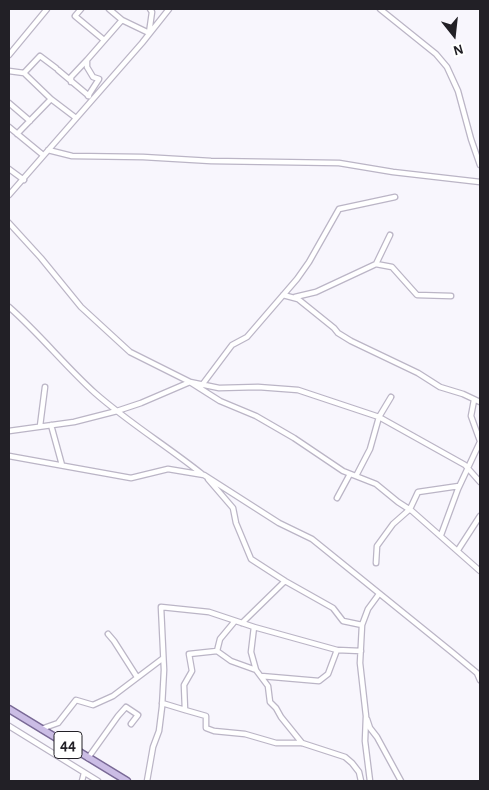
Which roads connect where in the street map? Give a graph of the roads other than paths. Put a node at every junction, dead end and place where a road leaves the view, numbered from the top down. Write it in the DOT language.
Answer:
graph roads {
  1 [pos="47,9"];
  2 [pos="81,9"];
  3 [pos="109,9"];
  4 [pos="150,9"];
  5 [pos="169,9"];
  6 [pos="380,9"];
  7 [pos="122,20"];
  8 [pos="149,33"];
  9 [pos="104,40"];
  10 [pos="9,55"];
  11 [pos="87,60"];
  12 [pos="9,71"];
  13 [pos="24,73"];
  14 [pos="63,74"];
  15 [pos="74,74"];
  16 [pos="71,82"];
  17 [pos="90,97"];
  18 [pos="51,99"];
  19 [pos="9,103"];
  20 [pos="76,118"];
  21 [pos="30,121"];
  22 [pos="9,128"];
  23 [pos="17,134"];
  24 [pos="48,150"];
  25 [pos="44,155"];
  26 [pos="480,165"];
  27 [pos="9,169"];
  28 [pos="24,180"];
  29 [pos="480,182"];
  30 [pos="9,195"];
  31 [pos="394,197"];
  32 [pos="9,222"];
  33 [pos="390,235"];
  34 [pos="376,264"];
  35 [pos="283,295"];
  36 [pos="451,296"];
  37 [pos="294,298"];
  38 [pos="9,307"];
  39 [pos="190,382"];
  40 [pos="201,386"];
  41 [pos="44,387"];
  42 [pos="391,397"];
  43 [pos="474,400"];
  44 [pos="480,402"];
  45 [pos="117,411"];
  46 [pos="380,417"];
  47 [pos="51,425"];
  48 [pos="40,426"];
  49 [pos="9,431"];
  50 [pos="480,442"];
  51 [pos="9,456"];
  52 [pos="62,465"];
  53 [pos="468,468"];
  54 [pos="350,474"];
  55 [pos="204,475"];
  56 [pos="356,476"];
  57 [pos="480,482"];
  58 [pos="459,486"];
  59 [pos="337,498"];
  60 [pos="410,509"];
  61 [pos="480,516"];
  62 [pos="441,535"];
  63 [pos="458,550"];
  64 [pos="376,563"];
  65 [pos="480,571"];
  66 [pos="285,581"];
  67 [pos="380,594"];
  68 [pos="235,620"];
  69 [pos="242,623"];
  70 [pos="362,625"];
  71 [pos="254,626"];
  72 [pos="108,634"];
  73 [pos="337,650"];
  74 [pos="217,651"];
  75 [pos="361,651"];
  76 [pos="162,659"];
  77 [pos="151,667"];
  78 [pos="164,670"];
  79 [pos="256,670"];
  80 [pos="261,676"];
  81 [pos="137,677"];
  82 [pos="480,680"];
  83 [pos="162,703"];
  84 [pos="9,710"];
  85 [pos="185,710"];
  86 [pos="366,716"];
  87 [pos="131,724"];
  88 [pos="9,726"];
  89 [pos="41,729"];
  90 [pos="302,743"];
  91 [pos="88,758"];
  92 [pos="84,773"];
  93 [pos="82,781"];
  94 [pos="98,781"];
  95 [pos="127,781"];
  96 [pos="147,781"];
  97 [pos="362,781"];
  98 [pos="370,781"];
  99 [pos="401,781"];
  1 -- 10 [label="street"];
  2 -- 9 [label="street"];
  3 -- 7 [label="street"];
  4 -- 8 [label="street"];
  5 -- 8 [label="street"];
  6 -- 26 [label="street"];
  7 -- 8 [label="street"];
  7 -- 9 [label="street"];
  8 -- 17 [label="street"];
  9 -- 11 [label="street"];
  11 -- 15 [label="street"];
  11 -- 17 [label="street"];
  12 -- 13 [label="street"];
  13 -- 14 [label="street"];
  13 -- 18 [label="street"];
  14 -- 15 [label="street"];
  14 -- 16 [label="street"];
  15 -- 16 [label="street"];
  16 -- 17 [label="street"];
  17 -- 20 [label="street"];
  18 -- 20 [label="street"];
  18 -- 21 [label="street"];
  19 -- 21 [label="street"];
  20 -- 24 [label="street"];
  21 -- 23 [label="street"];
  22 -- 23 [label="street"];
  23 -- 25 [label="street"];
  24 -- 25 [label="street"];
  24 -- 29 [label="street"];
  25 -- 28 [label="street"];
  27 -- 28 [label="street"];
  28 -- 30 [label="street"];
  31 -- 35 [label="street"];
  32 -- 39 [label="street"];
  33 -- 34 [label="street"];
  34 -- 36 [label="street"];
  34 -- 37 [label="street"];
  35 -- 37 [label="street"];
  35 -- 40 [label="street"];
  37 -- 43 [label="street"];
  38 -- 45 [label="street"];
  39 -- 40 [label="street"];
  39 -- 45 [label="street"];
  40 -- 46 [label="street"];
  40 -- 54 [label="street"];
  41 -- 48 [label="street"];
  42 -- 46 [label="street"];
  43 -- 44 [label="street"];
  43 -- 50 [label="street"];
  45 -- 47 [label="street"];
  45 -- 55 [label="street"];
  46 -- 53 [label="street"];
  46 -- 56 [label="street"];
  47 -- 48 [label="street"];
  47 -- 52 [label="street"];
  48 -- 49 [label="street"];
  50 -- 53 [label="street"];
  51 -- 52 [label="street"];
  52 -- 55 [label="street"];
  53 -- 57 [label="street"];
  53 -- 58 [label="street"];
  54 -- 56 [label="street"];
  54 -- 59 [label="street"];
  55 -- 66 [label="street"];
  55 -- 67 [label="street"];
  56 -- 60 [label="street"];
  58 -- 60 [label="street"];
  58 -- 62 [label="street"];
  60 -- 62 [label="street"];
  60 -- 64 [label="street"];
  61 -- 63 [label="street"];
  62 -- 63 [label="street"];
  63 -- 65 [label="street"];
  66 -- 69 [label="street"];
  66 -- 70 [label="street"];
  67 -- 70 [label="street"];
  67 -- 82 [label="street"];
  68 -- 69 [label="street"];
  68 -- 74 [label="street"];
  68 -- 76 [label="street"];
  69 -- 71 [label="street"];
  70 -- 75 [label="street"];
  71 -- 73 [label="street"];
  71 -- 79 [label="street"];
  72 -- 81 [label="street"];
  73 -- 75 [label="street"];
  73 -- 80 [label="street"];
  74 -- 79 [label="street"];
  74 -- 85 [label="street"];
  75 -- 86 [label="street"];
  76 -- 77 [label="street"];
  76 -- 78 [label="street"];
  77 -- 78 [label="street"];
  77 -- 81 [label="street"];
  78 -- 83 [label="street"];
  79 -- 80 [label="street"];
  80 -- 90 [label="street"];
  81 -- 89 [label="street"];
  83 -- 85 [label="street"];
  83 -- 96 [label="street"];
  84 -- 89 [label="main road, 44"];
  85 -- 90 [label="street"];
  86 -- 98 [label="street"];
  86 -- 99 [label="street"];
  87 -- 91 [label="street"];
  88 -- 92 [label="street, 44"];
  89 -- 91 [label="main road, 44"];
  90 -- 97 [label="street"];
  91 -- 95 [label="main road, 44"];
  92 -- 93 [label="street"];
  92 -- 94 [label="street, 44"];
}
